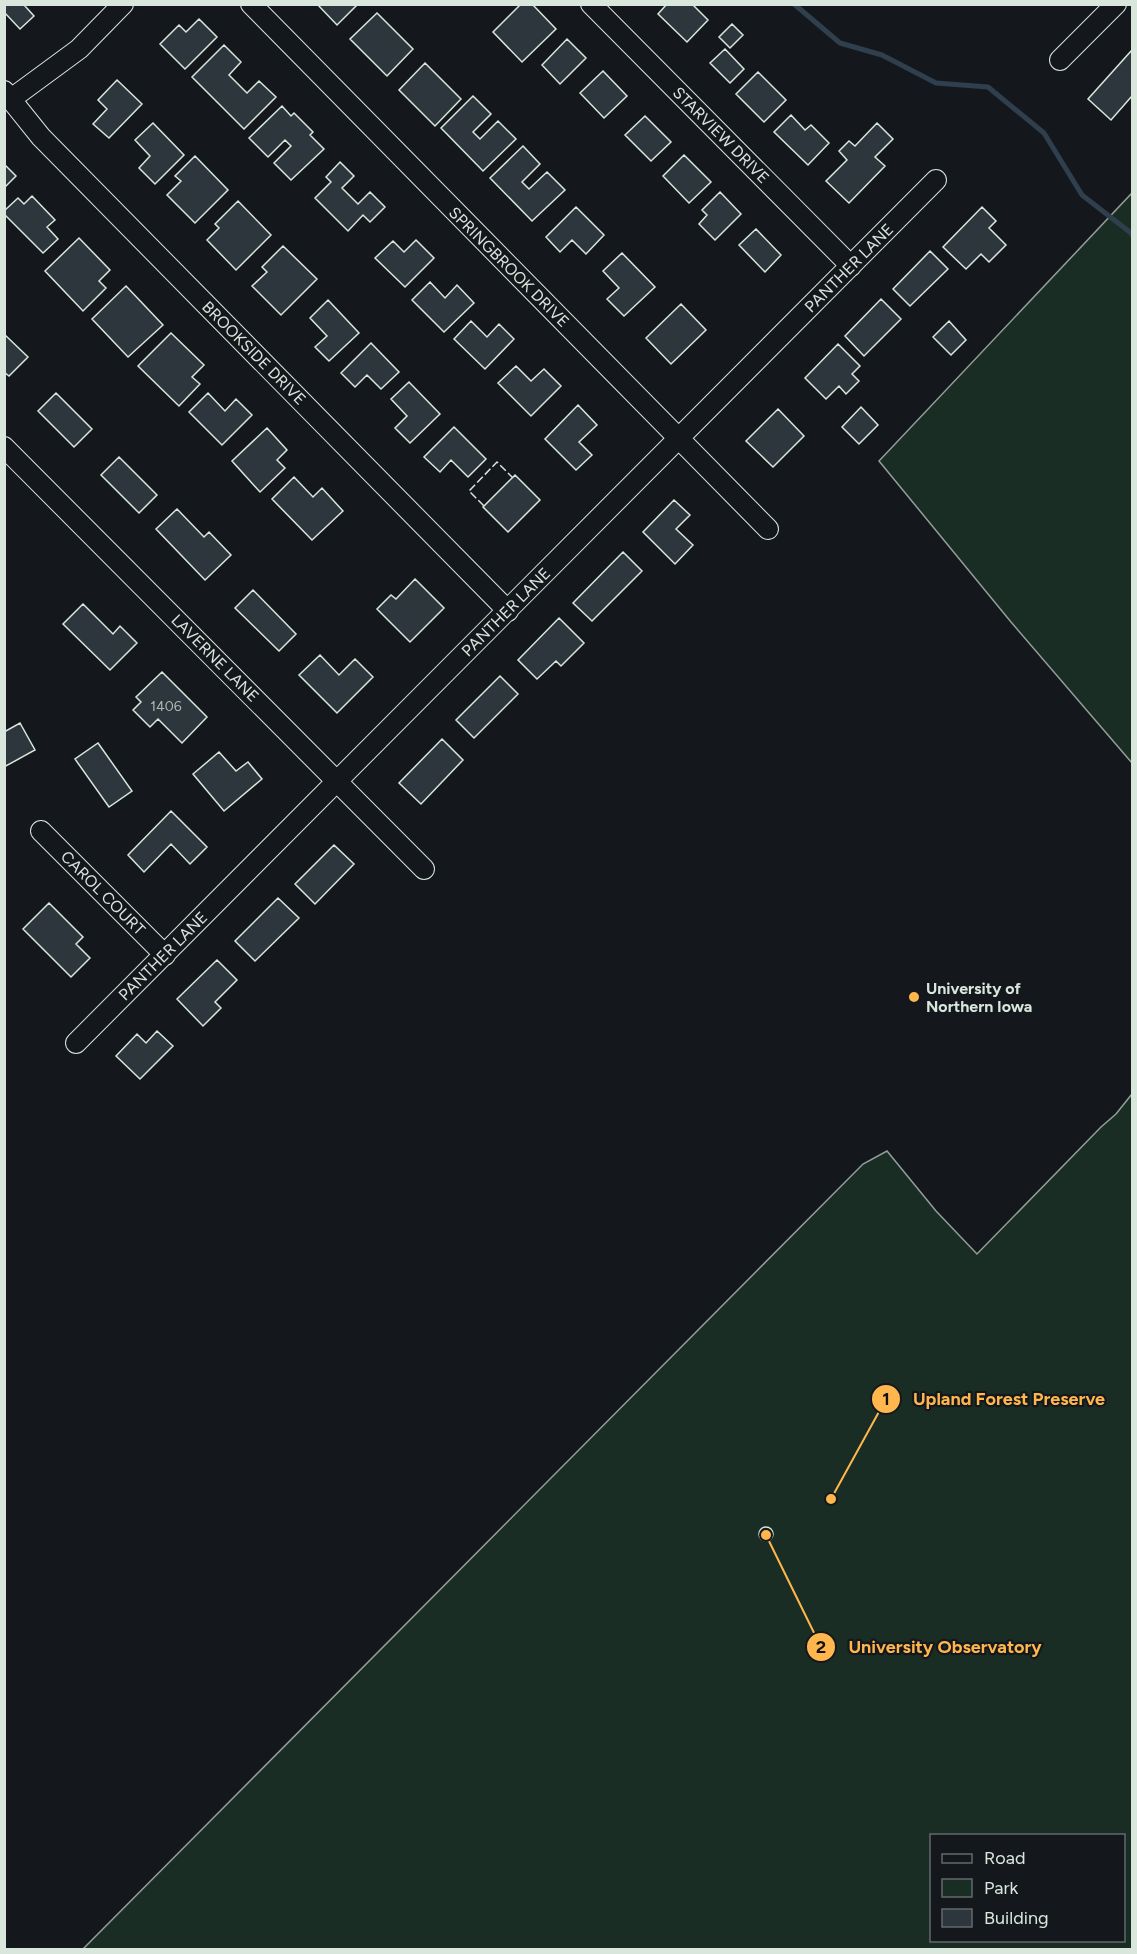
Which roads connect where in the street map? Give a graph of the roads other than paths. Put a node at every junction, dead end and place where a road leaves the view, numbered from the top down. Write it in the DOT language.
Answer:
graph roads {
  1 [pos="123,4"];
  2 [pos="250,4"];
  3 [pos="591,4"];
  4 [pos="1116,4"];
  5 [pos="1060,60"];
  6 [pos="8,95"];
  7 [pos="936,180"];
  8 [pos="851,266"];
  9 [pos="679,439"];
  10 [pos="4,447"];
  11 [pos="768,529"];
  12 [pos="508,611"];
  13 [pos="338,781"];
  14 [pos="40,831"];
  15 [pos="424,869"];
  16 [pos="165,955"];
  17 [pos="76,1043"];
  1 -- 6 [label="street"];
  2 -- 9 [label="street, SPRINGBROOK DRIVE"];
  3 -- 8 [label="street, STARVIEW DRIVE"];
  4 -- 5 [label="street"];
  6 -- 12 [label="street, BROOKSIDE DRIVE"];
  7 -- 8 [label="street, PANTHER LANE"];
  8 -- 9 [label="street, PANTHER LANE"];
  9 -- 11 [label="street, SPRINGBROOK DRIVE"];
  9 -- 12 [label="street, PANTHER LANE"];
  10 -- 13 [label="street, LAVERNE LANE"];
  12 -- 13 [label="street, PANTHER LANE"];
  13 -- 15 [label="street, LAVERNE LANE"];
  13 -- 16 [label="street, PANTHER LANE"];
  14 -- 16 [label="street, CAROL COURT"];
  16 -- 17 [label="street, PANTHER LANE"];
}
